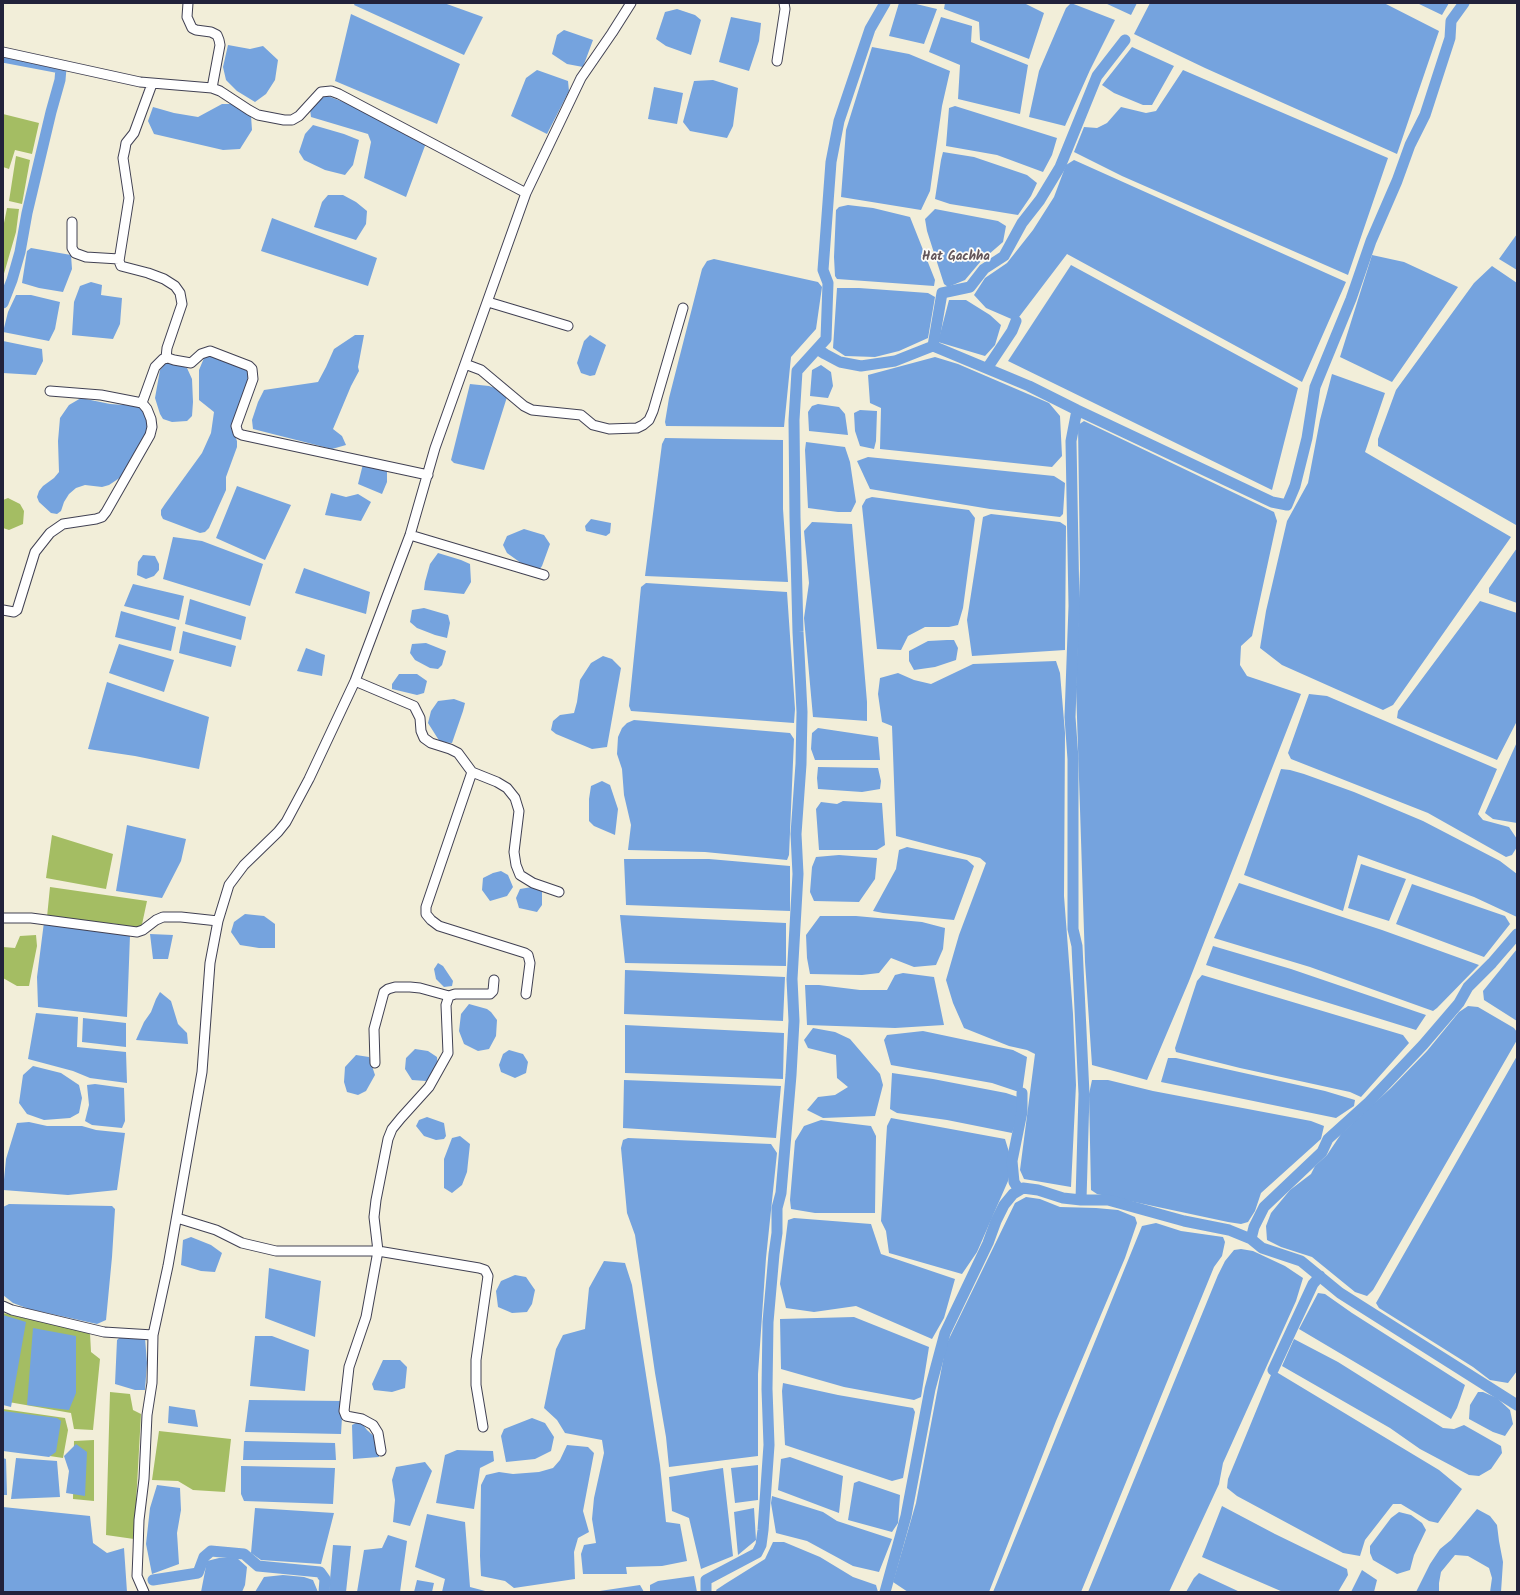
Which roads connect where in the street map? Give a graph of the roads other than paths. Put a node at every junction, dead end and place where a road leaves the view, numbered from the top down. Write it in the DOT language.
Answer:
graph roads {
  1 [pos="188,3"];
  2 [pos="631,3"];
  3 [pos="784,3"];
  4 [pos="3,52"];
  5 [pos="777,61"];
  6 [pos="152,84"];
  7 [pos="212,88"];
  8 [pos="526,193"];
  9 [pos="72,222"];
  10 [pos="119,258"];
  11 [pos="488,302"];
  12 [pos="683,308"];
  13 [pos="568,326"];
  14 [pos="166,358"];
  15 [pos="465,364"];
  16 [pos="50,391"];
  17 [pos="142,403"];
  18 [pos="428,475"];
  19 [pos="410,535"];
  20 [pos="544,575"];
  21 [pos="3,610"];
  22 [pos="355,681"];
  23 [pos="472,772"];
  24 [pos="559,892"];
  25 [pos="3,918"];
  26 [pos="218,921"];
  27 [pos="494,980"];
  28 [pos="526,994"];
  29 [pos="449,996"];
  30 [pos="375,1063"];
  31 [pos="177,1218"];
  32 [pos="378,1251"];
  33 [pos="3,1306"];
  34 [pos="153,1335"];
  35 [pos="483,1427"];
  36 [pos="381,1451"];
  37 [pos="144,1592"];
  1 -- 7 [label="street"];
  2 -- 8 [label="street"];
  3 -- 5 [label="street"];
  4 -- 6 [label="street"];
  6 -- 7 [label="street"];
  6 -- 10 [label="street"];
  7 -- 8 [label="street"];
  8 -- 11 [label="street"];
  9 -- 10 [label="street"];
  10 -- 14 [label="street"];
  11 -- 13 [label="street"];
  11 -- 15 [label="street"];
  12 -- 15 [label="street"];
  14 -- 17 [label="street"];
  14 -- 18 [label="street"];
  15 -- 18 [label="street"];
  16 -- 17 [label="street"];
  17 -- 21 [label="street"];
  18 -- 19 [label="street"];
  19 -- 20 [label="street"];
  19 -- 22 [label="street"];
  22 -- 23 [label="street"];
  22 -- 26 [label="street"];
  23 -- 24 [label="street"];
  23 -- 28 [label="street"];
  25 -- 26 [label="street"];
  26 -- 31 [label="street"];
  27 -- 29 [label="street"];
  29 -- 30 [label="street"];
  29 -- 32 [label="street"];
  31 -- 32 [label="street"];
  31 -- 34 [label="street"];
  32 -- 35 [label="street"];
  32 -- 36 [label="street"];
  33 -- 34 [label="street"];
  34 -- 37 [label="street"];
}
